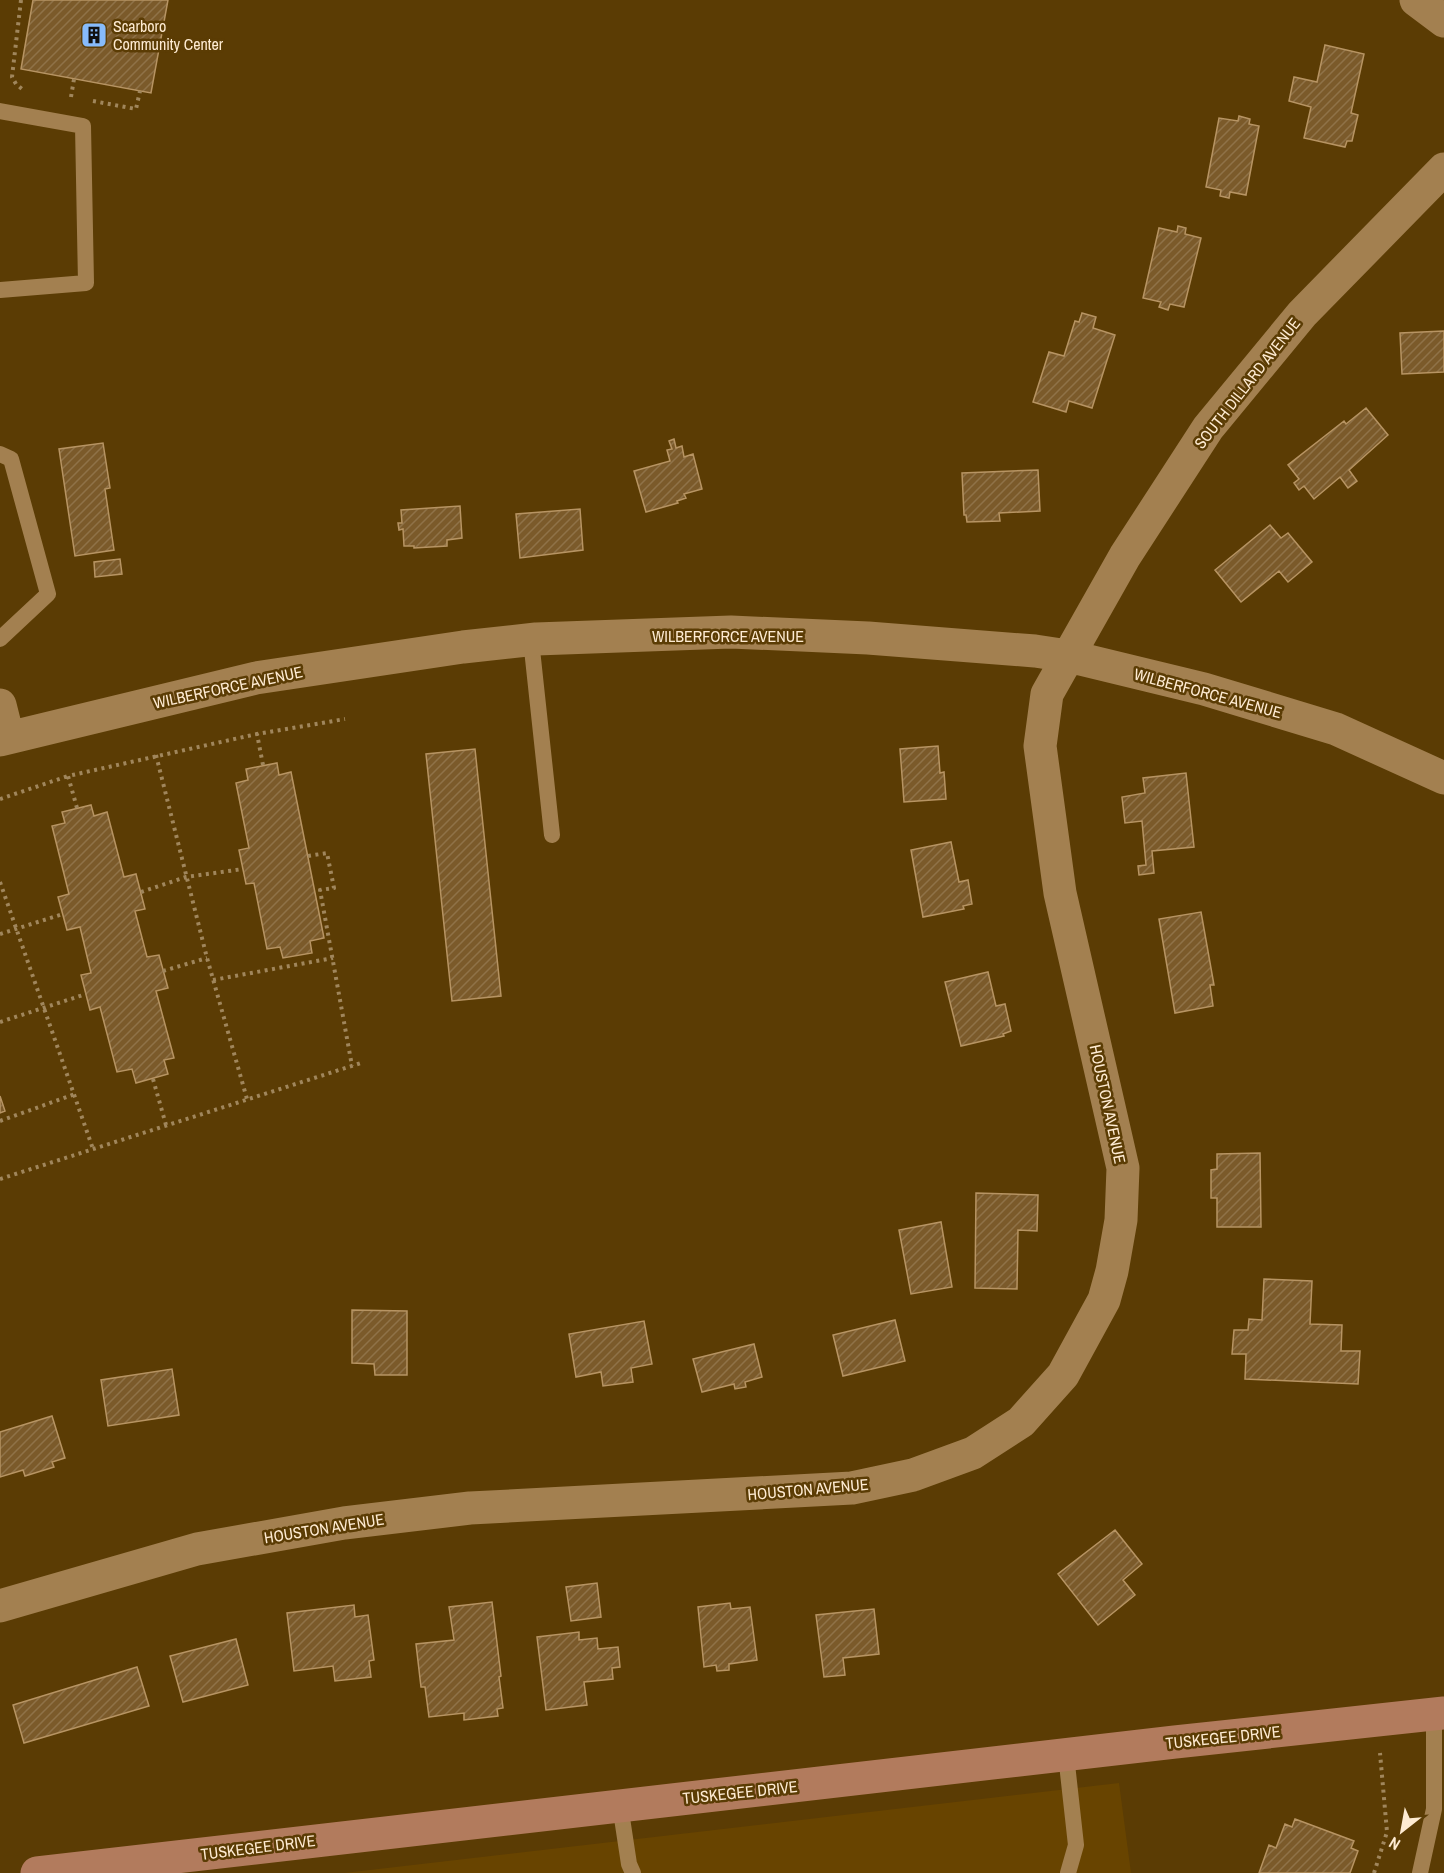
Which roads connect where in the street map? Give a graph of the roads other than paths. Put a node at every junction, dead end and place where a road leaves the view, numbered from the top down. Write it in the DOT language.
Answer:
graph roads {
  1 [pos="1416,0"];
  2 [pos="1444,21"];
  3 [pos="0,111"];
  4 [pos="1444,169"];
  5 [pos="0,290"];
  6 [pos="0,454"];
  7 [pos="0,639"];
  8 [pos="531,639"];
  9 [pos="1068,656"];
  10 [pos="0,705"];
  11 [pos="4,738"];
  12 [pos="1444,778"];
  13 [pos="552,835"];
  14 [pos="0,1606"];
  15 [pos="1439,1714"];
  16 [pos="1066,1755"];
  17 [pos="620,1805"];
  18 [pos="37,1873"];
  19 [pos="633,1873"];
  20 [pos="1068,1873"];
  21 [pos="1420,1873"];
  1 -- 2 [label="street"];
  3 -- 5 [label="lane"];
  4 -- 9 [label="street, SOUTH DILLARD AVENUE"];
  6 -- 7 [label="lane"];
  8 -- 9 [label="street, WILBERFORCE AVENUE"];
  8 -- 11 [label="street, WILBERFORCE AVENUE"];
  8 -- 13 [label="lane"];
  9 -- 12 [label="street, WILBERFORCE AVENUE"];
  9 -- 14 [label="street, HOUSTON AVENUE"];
  10 -- 11 [label="street"];
  15 -- 16 [label="street, TUSKEGEE DRIVE"];
  15 -- 21 [label="lane"];
  16 -- 17 [label="street, TUSKEGEE DRIVE"];
  16 -- 20 [label="lane"];
  17 -- 18 [label="street, TUSKEGEE DRIVE"];
  17 -- 19 [label="lane"];
}
